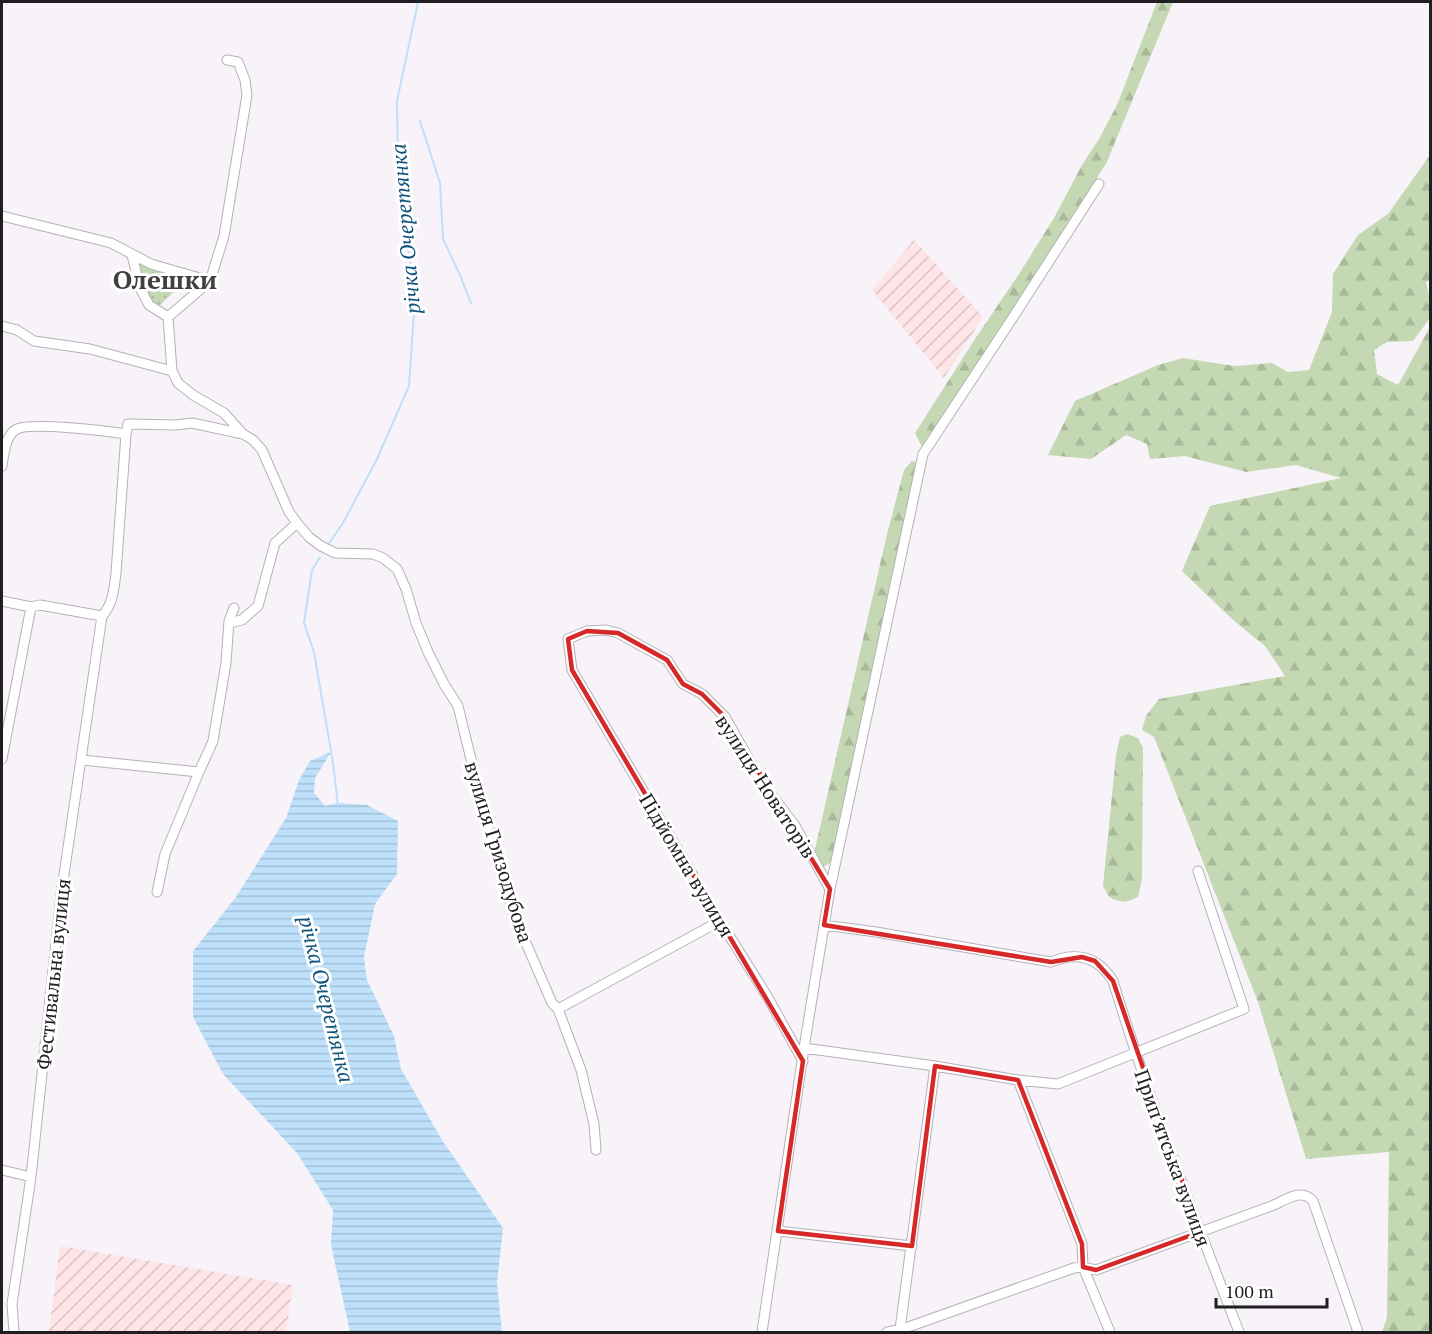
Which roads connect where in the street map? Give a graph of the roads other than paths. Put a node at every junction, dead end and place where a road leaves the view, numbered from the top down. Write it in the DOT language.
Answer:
graph roads {
  1 [pos="227,60"];
  2 [pos="1099,184"];
  3 [pos="2,216"];
  4 [pos="132,255"];
  5 [pos="210,281"];
  6 [pos="168,317"];
  7 [pos="2,326"];
  8 [pos="172,371"];
  9 [pos="126,434"];
  10 [pos="243,434"];
  11 [pos="2,466"];
  12 [pos="297,523"];
  13 [pos="2,601"];
  14 [pos="31,607"];
  15 [pos="234,608"];
  16 [pos="102,616"];
  17 [pos="229,624"];
  18 [pos="572,670"];
  19 [pos="2,759"];
  20 [pos="82,760"];
  21 [pos="199,772"];
  22 [pos="1198,871"];
  23 [pos="830,890"];
  24 [pos="157,892"];
  25 [pos="720,921"];
  26 [pos="824,925"];
  27 [pos="558,1009"];
  28 [pos="804,1048"];
  29 [pos="1135,1053"];
  30 [pos="803,1061"];
  31 [pos="935,1066"];
  32 [pos="1018,1080"];
  33 [pos="596,1150"];
  34 [pos="2,1170"];
  35 [pos="31,1177"];
  36 [pos="778,1232"];
  37 [pos="1200,1232"];
  38 [pos="912,1246"];
  39 [pos="1083,1267"];
  40 [pos="2,1300"];
  41 [pos="12,1304"];
  42 [pos="900,1329"];
  43 [pos="14,1332"];
  44 [pos="762,1332"];
  45 [pos="887,1332"];
  46 [pos="1110,1332"];
  47 [pos="1239,1332"];
  48 [pos="1358,1332"];
  1 -- 5 [label="street"];
  2 -- 23 [label="street"];
  3 -- 4 [label="street"];
  4 -- 5 [label="street"];
  4 -- 6 [label="street"];
  5 -- 6 [label="street"];
  6 -- 8 [label="street"];
  7 -- 8 [label="street"];
  8 -- 10 [label="street, вулиця Гризодубова"];
  9 -- 10 [label="street"];
  9 -- 11 [label="street"];
  9 -- 16 [label="street, Фестивальна вулиця"];
  10 -- 12 [label="street, вулиця Гризодубова"];
  12 -- 17 [label="street"];
  12 -- 27 [label="street, вулиця Гризодубова"];
  13 -- 14 [label="street"];
  14 -- 16 [label="street"];
  14 -- 19 [label="street"];
  15 -- 17 [label="street"];
  16 -- 20 [label="street, Фестивальна вулиця"];
  17 -- 21 [label="street"];
  18 -- 23 [label="street, вулиця Новаторів"];
  18 -- 25 [label="street, Підйомна вулиця"];
  20 -- 21 [label="street"];
  20 -- 35 [label="street, Фестивальна вулиця"];
  21 -- 24 [label="street"];
  22 -- 29 [label="street"];
  23 -- 26 [label="street"];
  25 -- 27 [label="street"];
  25 -- 30 [label="street, Підйомна вулиця"];
  26 -- 28 [label="street"];
  26 -- 29 [label="street, Прип’ятська вулиця"];
  27 -- 33 [label="street, вулиця Гризодубова"];
  28 -- 30 [label="street"];
  28 -- 31 [label="street"];
  29 -- 32 [label="street"];
  29 -- 37 [label="street, Прип’ятська вулиця"];
  30 -- 36 [label="street"];
  31 -- 32 [label="street"];
  31 -- 38 [label="street"];
  32 -- 39 [label="street"];
  34 -- 35 [label="street"];
  35 -- 41 [label="street, Фестивальна вулиця"];
  36 -- 38 [label="street"];
  36 -- 44 [label="street"];
  37 -- 39 [label="street"];
  37 -- 47 [label="street, Прип’ятська вулиця"];
  37 -- 48 [label="street"];
  38 -- 42 [label="street"];
  39 -- 42 [label="street"];
  39 -- 46 [label="street"];
  40 -- 41 [label="street"];
  41 -- 43 [label="street, Фестивальна вулиця"];
  42 -- 45 [label="street"];
}
